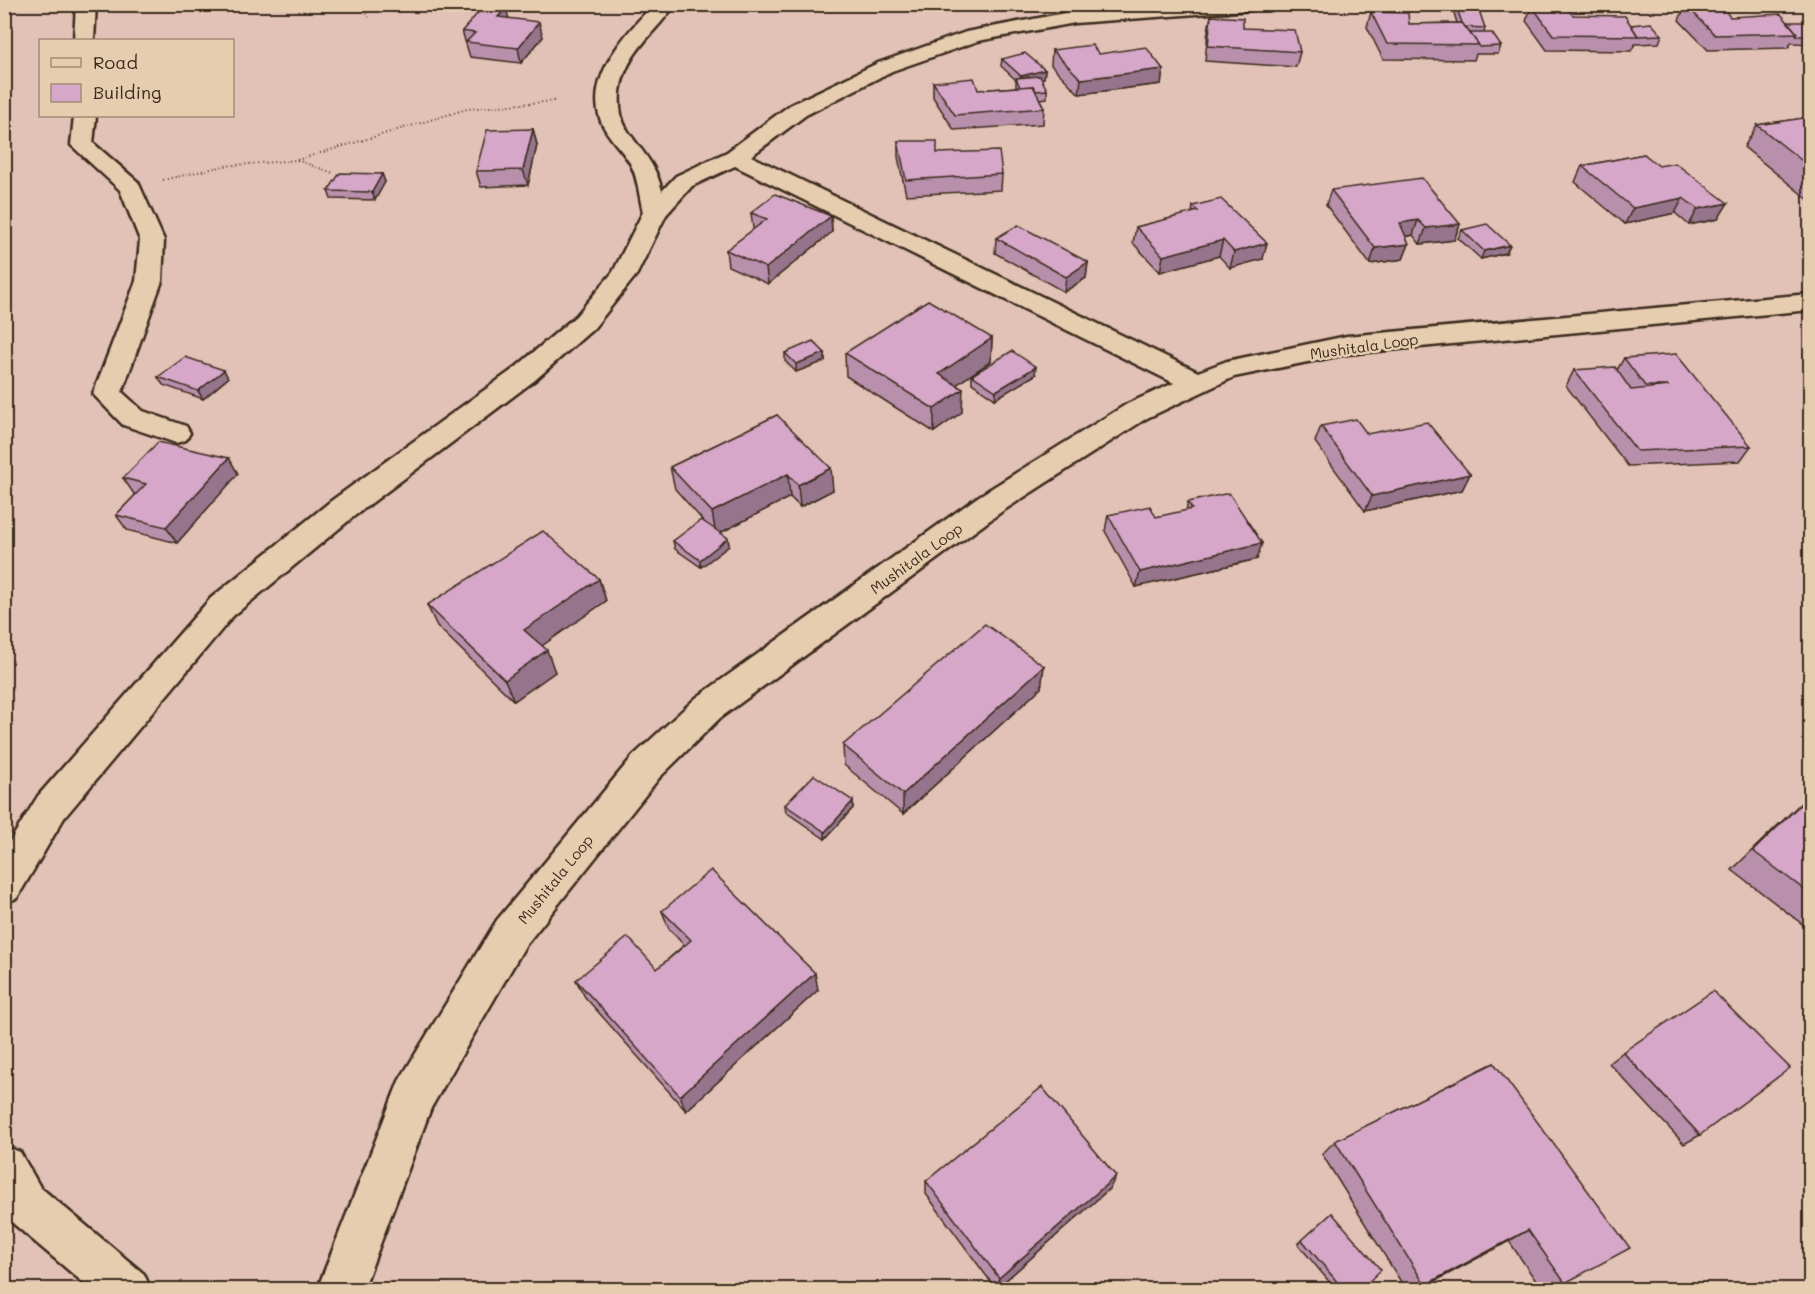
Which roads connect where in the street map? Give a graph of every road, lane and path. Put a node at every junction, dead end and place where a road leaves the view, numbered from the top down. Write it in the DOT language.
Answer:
graph roads {
  1 [pos="86,4"];
  2 [pos="359,4"];
  3 [pos="666,4"];
  4 [pos="762,4"];
  5 [pos="830,4"];
  6 [pos="1251,4"];
  7 [pos="369,17"];
  8 [pos="84,39"];
  9 [pos="554,101"];
  10 [pos="85,117"];
  11 [pos="735,158"];
  12 [pos="297,160"];
  13 [pos="333,173"];
  14 [pos="130,187"];
  15 [pos="655,212"];
  16 [pos="1810,302"];
  17 [pos="1197,382"];
  18 [pos="176,434"];
  19 [pos="4,886"];
  20 [pos="4,1168"];
  21 [pos="128,1290"];
  22 [pos="340,1290"];
  1 -- 8 [label="street"];
  2 -- 7 [label="path"];
  3 -- 15 [label="street"];
  4 -- 5 [label="path"];
  6 -- 11 [label="street"];
  9 -- 12 [label="path"];
  10 -- 14 [label="street"];
  11 -- 15 [label="street"];
  11 -- 17 [label="street"];
  12 -- 13 [label="path"];
  12 -- 14 [label="path"];
  14 -- 18 [label="street"];
  15 -- 19 [label="street"];
  16 -- 17 [label="street, Mushitala Loop"];
  17 -- 22 [label="street, Mushitala Loop"];
  20 -- 21 [label="street"];
}
